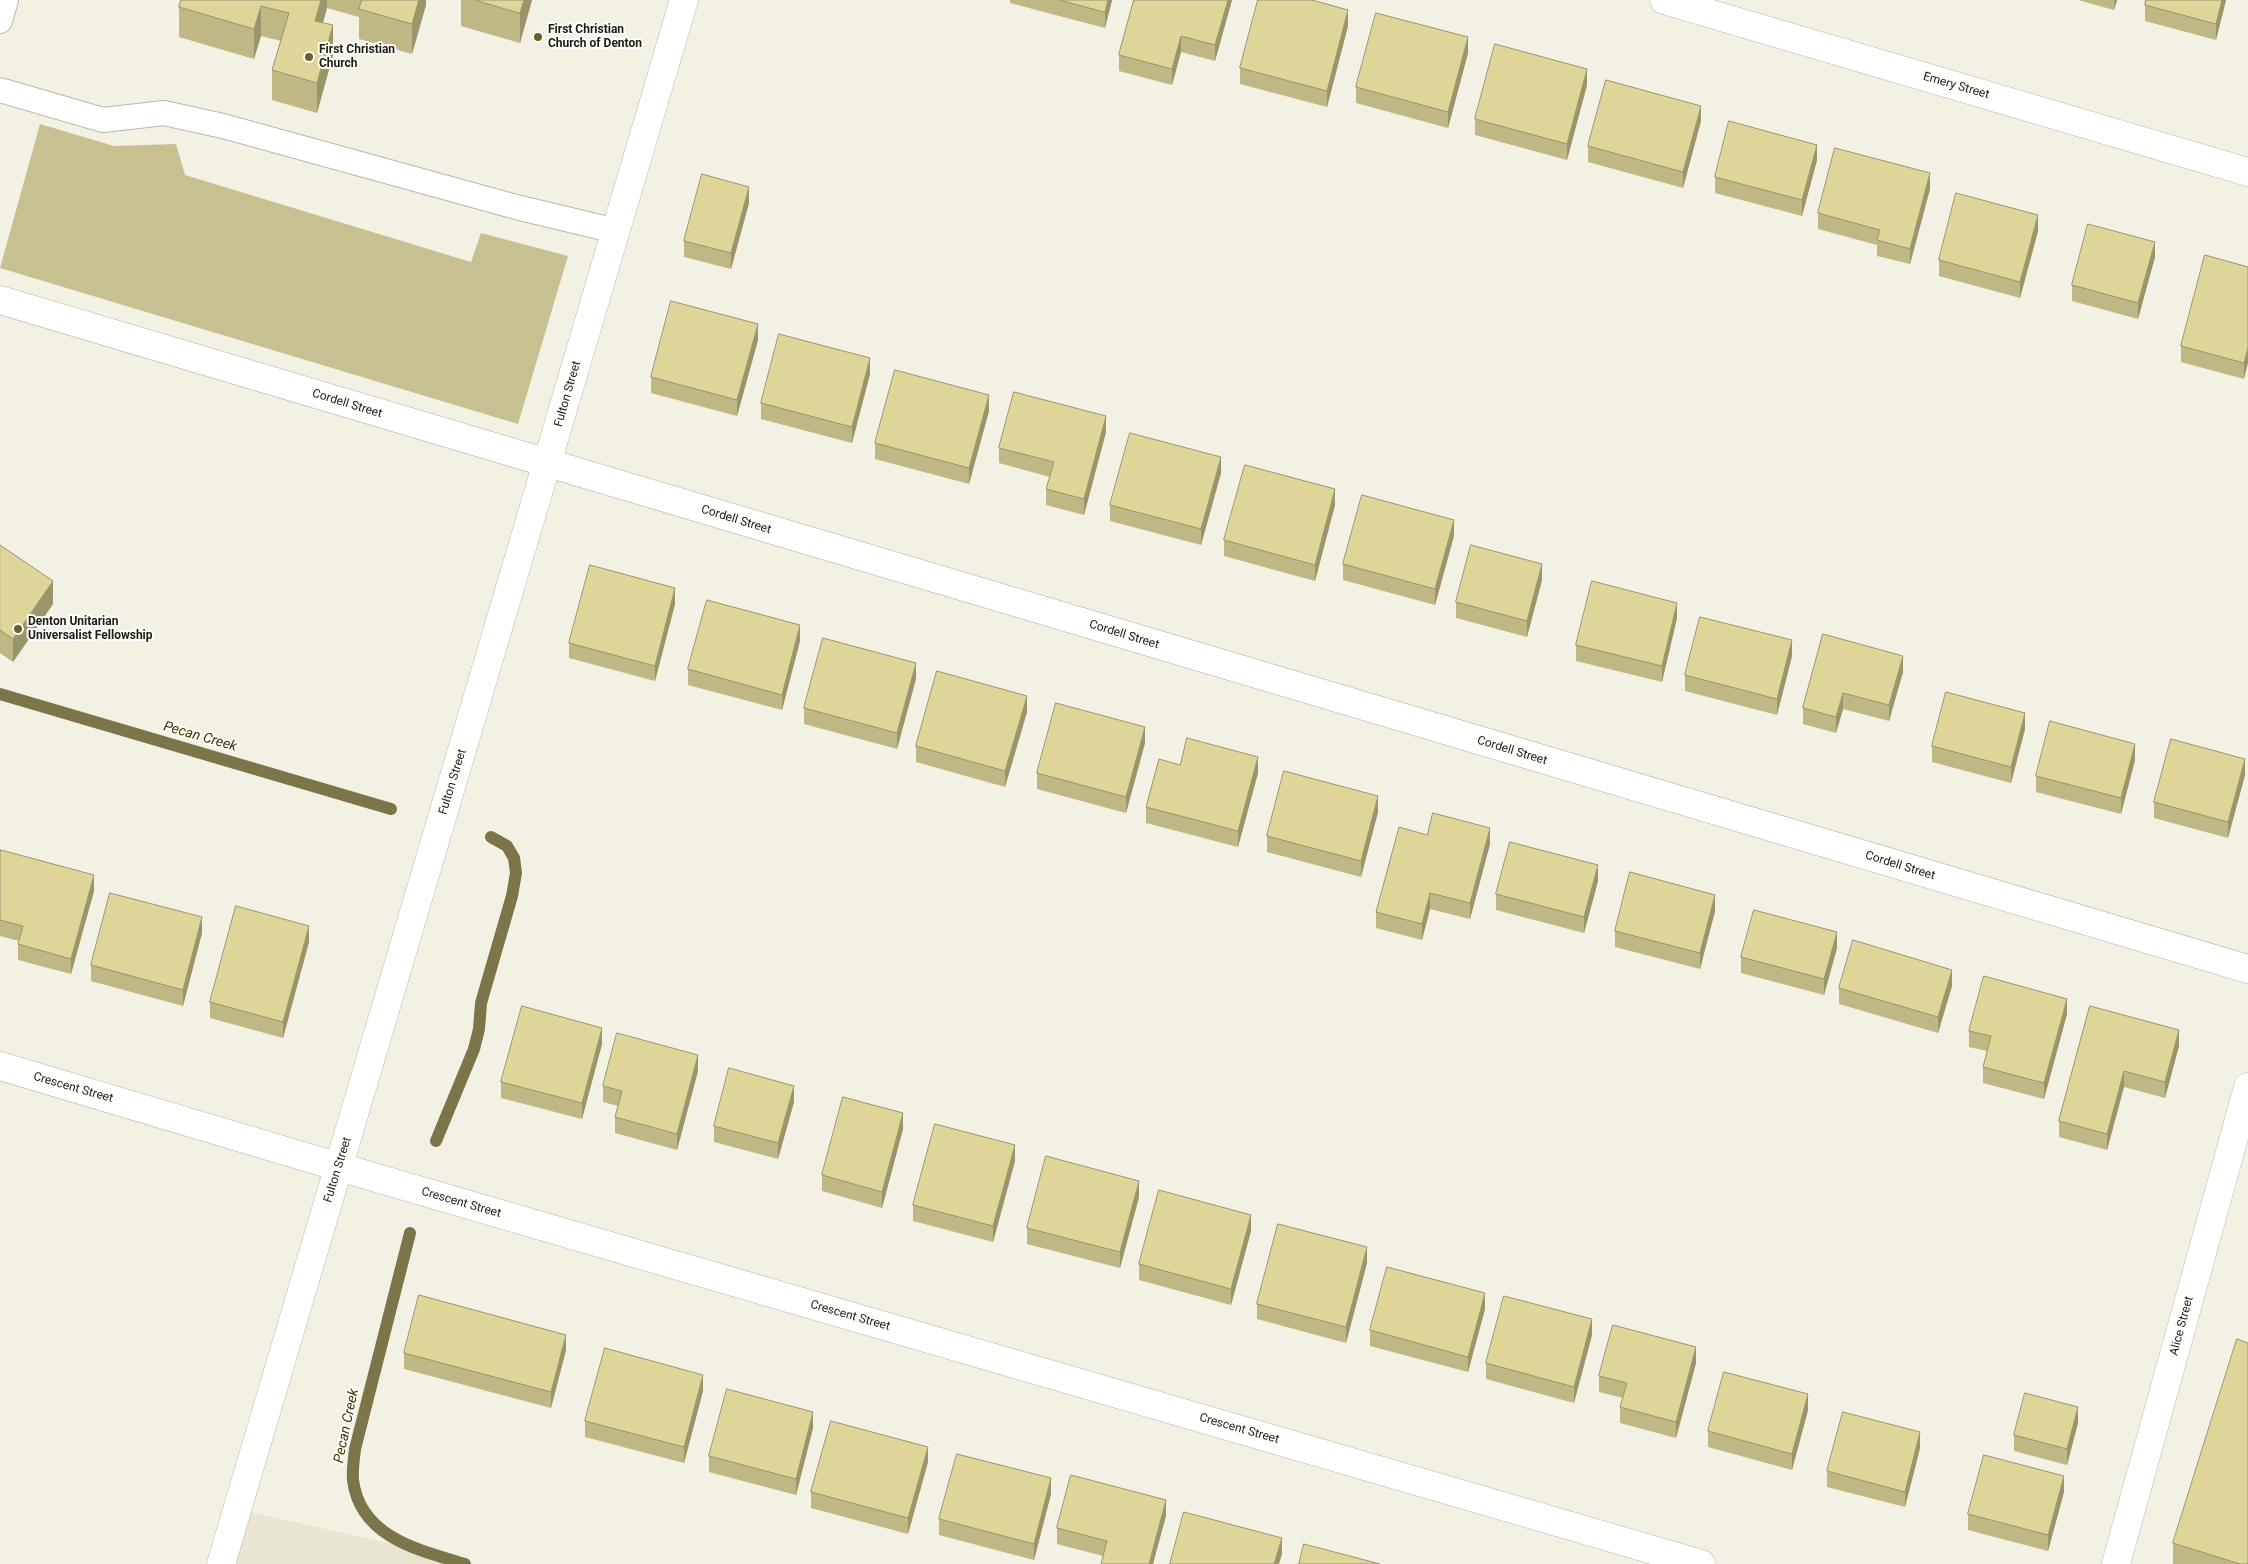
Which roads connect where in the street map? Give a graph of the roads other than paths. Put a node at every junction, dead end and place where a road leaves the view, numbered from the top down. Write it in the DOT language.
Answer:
graph roads {
  1 [pos="6,0"];
  2 [pos="684,0"];
  3 [pos="1664,0"];
  4 [pos="0,21"];
  5 [pos="0,90"];
  6 [pos="2248,172"];
  7 [pos="616,231"];
  8 [pos="0,300"];
  9 [pos="548,464"];
  10 [pos="2248,969"];
  11 [pos="0,1066"];
  12 [pos="2248,1087"];
  13 [pos="339,1167"];
  14 [pos="220,1564"];
  15 [pos="1700,1564"];
  16 [pos="2116,1564"];
  1 -- 4 [label="lane"];
  2 -- 7 [label="street, Fulton Street"];
  3 -- 6 [label="street, Emery Street"];
  5 -- 7 [label="lane"];
  7 -- 9 [label="street, Fulton Street"];
  8 -- 9 [label="street, Cordell Street"];
  9 -- 10 [label="street, Cordell Street"];
  9 -- 13 [label="street, Fulton Street"];
  11 -- 13 [label="street, Crescent Street"];
  12 -- 16 [label="street, Alice Street"];
  13 -- 14 [label="street, Fulton Street"];
  13 -- 15 [label="street, Crescent Street"];
}
